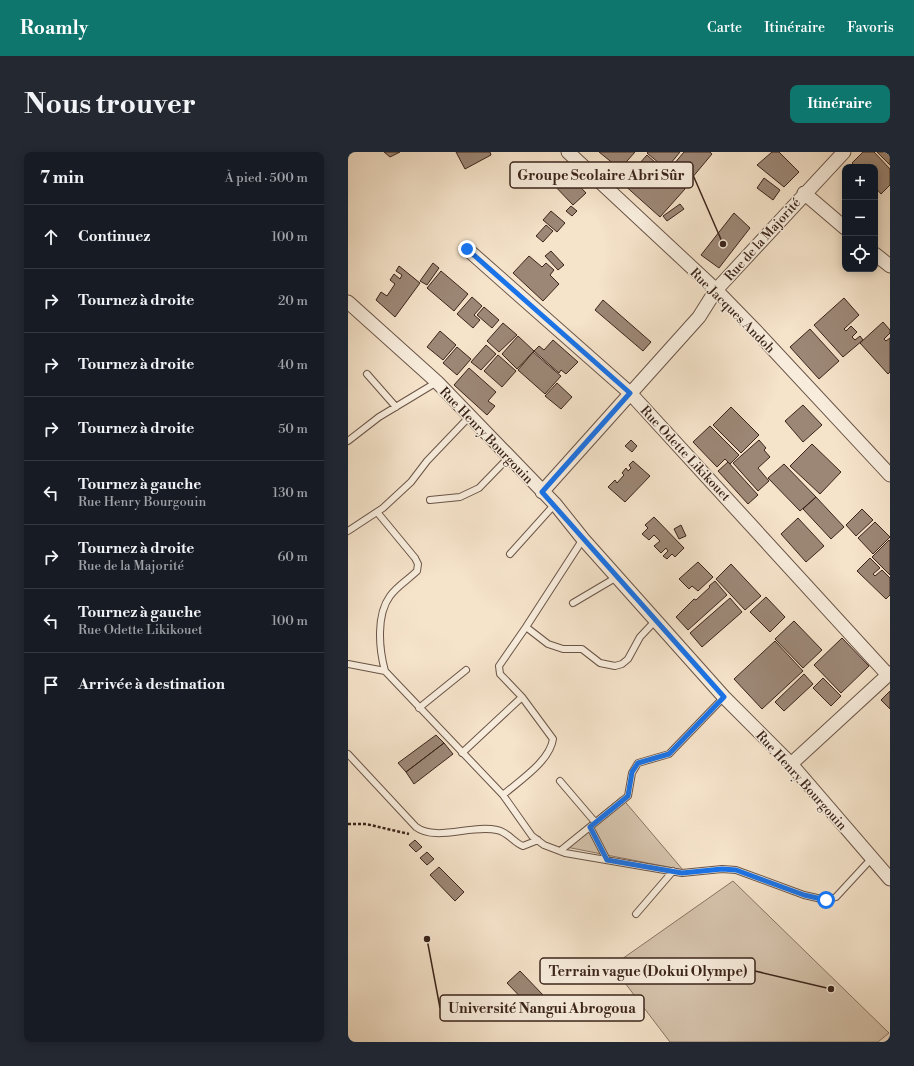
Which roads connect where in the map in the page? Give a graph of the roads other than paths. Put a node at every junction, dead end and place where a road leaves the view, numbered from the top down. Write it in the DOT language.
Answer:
graph roads {
  1 [pos="568,152"];
  2 [pos="844,152"];
  3 [pos="804,193"];
  4 [pos="842,225"];
  5 [pos="467,249"];
  6 [pos="878,256"];
  7 [pos="890,266"];
  8 [pos="716,290"];
  9 [pos="348,302"];
  10 [pos="367,374"];
  11 [pos="438,382"];
  12 [pos="630,393"];
  13 [pos="396,407"];
  14 [pos="470,416"];
  15 [pos="348,441"];
  16 [pos="509,457"];
  17 [pos="890,475"];
  18 [pos="542,492"];
  19 [pos="430,500"];
  20 [pos="555,504"];
  21 [pos="377,512"];
  22 [pos="348,531"];
  23 [pos="583,539"];
  24 [pos="510,554"];
  25 [pos="617,577"];
  26 [pos="573,603"];
  27 [pos="656,620"];
  28 [pos="526,628"];
  29 [pos="348,664"];
  30 [pos="466,670"];
  31 [pos="385,671"];
  32 [pos="889,674"];
  33 [pos="522,697"];
  34 [pos="724,697"];
  35 [pos="419,708"];
  36 [pos="462,753"];
  37 [pos="348,754"];
  38 [pos="791,764"];
  39 [pos="560,781"];
  40 [pos="503,795"];
  41 [pos="595,822"];
  42 [pos="590,827"];
  43 [pos="538,840"];
  44 [pos="560,851"];
  45 [pos="872,858"];
  46 [pos="607,860"];
  47 [pos="885,865"];
  48 [pos="673,871"];
  49 [pos="890,879"];
  50 [pos="636,914"];
  1 -- 8 [label="street, Rue Jacques Andoh"];
  2 -- 3 [label="street, Rue de la Majorité"];
  3 -- 4 [label="street"];
  3 -- 8 [label="street, Rue de la Majorité"];
  5 -- 12 [label="street, Rue Odette Likikouet"];
  6 -- 7 [label="street"];
  8 -- 12 [label="street, Rue de la Majorité"];
  8 -- 17 [label="street, Rue Jacques Andoh"];
  9 -- 11 [label="street, Rue Henry Bourgouin"];
  10 -- 13 [label="lane"];
  11 -- 13 [label="lane"];
  11 -- 14 [label="street, Rue Henry Bourgouin"];
  12 -- 18 [label="street, Rue de la Majorité"];
  12 -- 32 [label="street, Rue Odette Likikouet"];
  13 -- 15 [label="lane"];
  14 -- 16 [label="street, Rue Henry Bourgouin"];
  14 -- 21 [label="lane"];
  16 -- 18 [label="street, Rue Henry Bourgouin"];
  16 -- 19 [label="lane"];
  18 -- 20 [label="street, Rue Henry Bourgouin"];
  20 -- 23 [label="street, Rue Henry Bourgouin"];
  20 -- 24 [label="lane"];
  21 -- 22 [label="lane"];
  21 -- 31 [label="lane"];
  23 -- 25 [label="street, Rue Henry Bourgouin"];
  23 -- 28 [label="lane"];
  25 -- 26 [label="lane"];
  25 -- 27 [label="street, Rue Henry Bourgouin"];
  27 -- 28 [label="lane"];
  27 -- 34 [label="street, Rue Henry Bourgouin"];
  28 -- 33 [label="lane"];
  29 -- 31 [label="lane"];
  30 -- 35 [label="lane"];
  31 -- 35 [label="lane"];
  32 -- 38 [label="street"];
  33 -- 36 [label="lane"];
  33 -- 40 [label="lane"];
  34 -- 38 [label="street, Rue Henry Bourgouin"];
  34 -- 41 [label="lane"];
  35 -- 36 [label="lane"];
  36 -- 40 [label="lane"];
  37 -- 43 [label="lane"];
  38 -- 45 [label="street, Rue Henry Bourgouin"];
  39 -- 41 [label="lane"];
  40 -- 43 [label="lane"];
  41 -- 42 [label="lane"];
  42 -- 44 [label="lane"];
  42 -- 46 [label="lane"];
  43 -- 44 [label="lane"];
  44 -- 46 [label="lane"];
  45 -- 47 [label="street, Rue Henry Bourgouin"];
  45 -- 48 [label="lane"];
  46 -- 48 [label="lane"];
  47 -- 49 [label="street, Rue Henry Bourgouin"];
  48 -- 50 [label="lane"];
}
